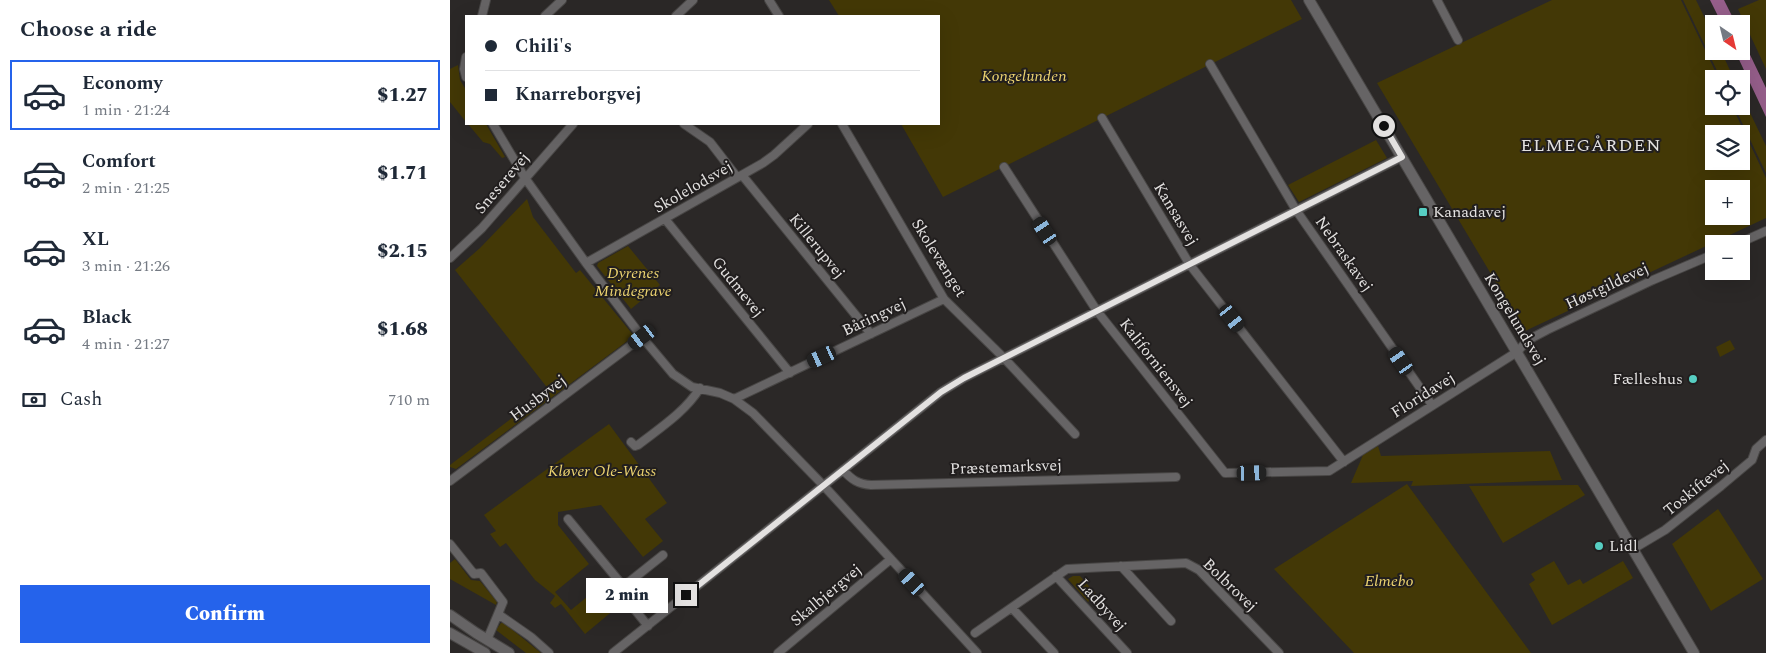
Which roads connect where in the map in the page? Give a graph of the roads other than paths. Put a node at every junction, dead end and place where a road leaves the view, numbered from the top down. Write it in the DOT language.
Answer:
graph roads {
  1 [pos="486,0"];
  2 [pos="562,0"];
  3 [pos="693,0"];
  4 [pos="769,0"];
  5 [pos="1309,0"];
  6 [pos="1437,0"];
  7 [pos="482,15"];
  8 [pos="546,15"];
  9 [pos="677,15"];
  10 [pos="777,15"];
  11 [pos="1458,40"];
  12 [pos="1210,64"];
  13 [pos="1102,118"];
  14 [pos="494,125"];
  15 [pos="572,125"];
  16 [pos="685,125"];
  17 [pos="807,125"];
  18 [pos="843,125"];
  19 [pos="1402,157"];
  20 [pos="1004,167"];
  21 [pos="740,176"];
  22 [pos="525,178"];
  23 [pos="1296,210"];
  24 [pos="665,219"];
  25 [pos="1766,231"];
  26 [pos="1750,238"];
  27 [pos="450,258"];
  28 [pos="1705,258"];
  29 [pos="586,263"];
  30 [pos="1190,265"];
  31 [pos="944,299"];
  32 [pos="1097,311"];
  33 [pos="871,334"];
  34 [pos="642,337"];
  35 [pos="1517,352"];
  36 [pos="1004,358"];
  37 [pos="790,372"];
  38 [pos="700,388"];
  39 [pos="734,399"];
  40 [pos="1432,405"];
  41 [pos="1075,434"];
  42 [pos="1766,440"];
  43 [pos="631,442"];
  44 [pos="1344,462"];
  45 [pos="844,470"];
  46 [pos="1176,477"];
  47 [pos="450,481"];
  48 [pos="824,486"];
  49 [pos="568,519"];
  50 [pos="450,544"];
  51 [pos="1633,549"];
  52 [pos="663,555"];
  53 [pos="891,559"];
  54 [pos="1121,566"];
  55 [pos="1056,576"];
  56 [pos="623,586"];
  57 [pos="1012,608"];
  58 [pos="498,614"];
  59 [pos="450,615"];
  60 [pos="1171,621"];
  61 [pos="450,623"];
  62 [pos="648,626"];
  63 [pos="450,633"];
  64 [pos="476,633"];
  65 [pos="975,633"];
  66 [pos="486,640"];
  67 [pos="485,653"];
  68 [pos="509,653"];
  69 [pos="549,653"];
  70 [pos="614,653"];
  71 [pos="778,653"];
  72 [pos="977,653"];
  73 [pos="1054,653"];
  74 [pos="1127,653"];
  75 [pos="1279,653"];
  76 [pos="1694,653"];
  1 -- 7 [label="street"];
  2 -- 8 [label="street"];
  3 -- 9 [label="street"];
  4 -- 10 [label="street"];
  5 -- 19 [label="street, Kongelundsvej"];
  6 -- 11 [label="street"];
  12 -- 23 [label="street, Nebraskavej"];
  13 -- 30 [label="street, Kansasvej"];
  14 -- 22 [label="street"];
  15 -- 22 [label="street, Sneserevej"];
  16 -- 21 [label="street, Killerupvej"];
  17 -- 21 [label="street, Skolelodsvej"];
  18 -- 31 [label="street, Skolevænget"];
  19 -- 23 [label="street"];
  19 -- 35 [label="street, Kongelundsvej"];
  20 -- 32 [label="street, Kaliforniensvej"];
  21 -- 24 [label="street, Skolelodsvej"];
  21 -- 33 [label="street, Killerupvej"];
  22 -- 27 [label="street, Sneserevej"];
  22 -- 29 [label="street"];
  23 -- 30 [label="street"];
  23 -- 40 [label="street, Nebraskavej"];
  24 -- 29 [label="street, Skolelodsvej"];
  24 -- 37 [label="street, Gudmevej"];
  25 -- 26 [label="street"];
  28 -- 35 [label="street, Høstgildevej"];
  29 -- 34 [label="street"];
  30 -- 32 [label="street"];
  30 -- 44 [label="street, Kansasvej"];
  31 -- 33 [label="street, Båringvej"];
  31 -- 36 [label="street, Skolevænget"];
  32 -- 36 [label="street"];
  32 -- 44 [label="street, Kaliforniensvej"];
  33 -- 37 [label="street, Båringvej"];
  34 -- 38 [label="street"];
  34 -- 47 [label="street, Husbyvej"];
  35 -- 40 [label="street, Floridavej"];
  35 -- 51 [label="street, Kongelundsvej"];
  36 -- 41 [label="street, Skolevænget"];
  36 -- 45 [label="street"];
  37 -- 39 [label="street, Båringvej"];
  38 -- 39 [label="street"];
  38 -- 43 [label="street"];
  39 -- 48 [label="street"];
  40 -- 44 [label="street, Floridavej"];
  42 -- 51 [label="street, Toskiftevej"];
  45 -- 46 [label="street, Præstemarksvej"];
  45 -- 48 [label="street"];
  48 -- 53 [label="street"];
  48 -- 62 [label="street"];
  49 -- 56 [label="street"];
  50 -- 58 [label="street"];
  51 -- 76 [label="street, Kongelundsvej"];
  52 -- 56 [label="street"];
  53 -- 71 [label="street, Skalbjergvej"];
  53 -- 72 [label="street"];
  54 -- 55 [label="street, Bolbrovej"];
  54 -- 60 [label="street"];
  54 -- 75 [label="street, Bolbrovej"];
  55 -- 57 [label="street, Bolbrovej"];
  55 -- 74 [label="street, Ladbyvej"];
  56 -- 62 [label="street"];
  57 -- 65 [label="street, Bolbrovej"];
  57 -- 73 [label="street"];
  58 -- 66 [label="street"];
  58 -- 69 [label="street"];
  59 -- 64 [label="street"];
  61 -- 64 [label="street"];
  62 -- 70 [label="street"];
  63 -- 67 [label="street"];
  64 -- 66 [label="street"];
  66 -- 68 [label="street"];
}
